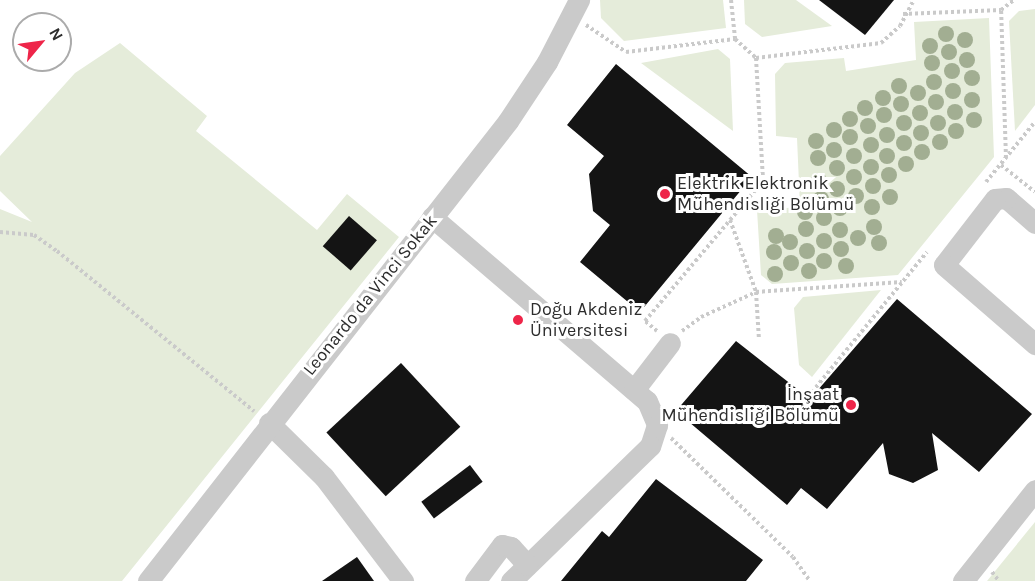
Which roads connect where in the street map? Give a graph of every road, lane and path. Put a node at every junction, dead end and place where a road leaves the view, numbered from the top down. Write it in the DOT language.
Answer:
graph roads {
  1 [pos="731,0"];
  2 [pos="914,0"];
  3 [pos="1014,0"];
  4 [pos="576,7"];
  5 [pos="1001,10"];
  6 [pos="903,14"];
  7 [pos="735,39"];
  8 [pos="756,58"];
  9 [pos="1035,122"];
  10 [pos="1006,158"];
  11 [pos="1001,165"];
  12 [pos="984,184"];
  13 [pos="1035,192"];
  14 [pos="432,216"];
  15 [pos="730,220"];
  16 [pos="1035,223"];
  17 [pos="0,232"];
  18 [pos="932,246"];
  19 [pos="902,282"];
  20 [pos="756,292"];
  21 [pos="759,340"];
  22 [pos="670,343"];
  23 [pos="1035,344"];
  24 [pos="634,390"];
  25 [pos="812,392"];
  26 [pos="269,423"];
  27 [pos="657,425"];
  28 [pos="1035,490"];
  29 [pos="531,562"];
  30 [pos="148,581"];
  31 [pos="403,581"];
  32 [pos="474,581"];
  33 [pos="511,581"];
  34 [pos="810,581"];
  35 [pos="963,581"];
  1 -- 7 [label="path"];
  2 -- 6 [label="path"];
  3 -- 5 [label="path"];
  4 -- 7 [label="path"];
  4 -- 14 [label="street, Leonardo da Vinci Sokak"];
  5 -- 6 [label="path"];
  5 -- 10 [label="path"];
  6 -- 8 [label="path"];
  7 -- 8 [label="path"];
  8 -- 15 [label="path"];
  9 -- 10 [label="path"];
  10 -- 11 [label="path"];
  11 -- 12 [label="path"];
  11 -- 13 [label="path"];
  14 -- 24 [label="street"];
  14 -- 26 [label="street, Leonardo da Vinci Sokak"];
  15 -- 20 [label="path"];
  15 -- 22 [label="path"];
  16 -- 23 [label="street"];
  17 -- 26 [label="path"];
  18 -- 19 [label="path"];
  19 -- 20 [label="path"];
  19 -- 25 [label="path"];
  20 -- 21 [label="path"];
  20 -- 22 [label="path"];
  22 -- 24 [label="street"];
  24 -- 27 [label="street"];
  26 -- 30 [label="street, Leonardo da Vinci Sokak"];
  26 -- 31 [label="street"];
  27 -- 29 [label="street"];
  27 -- 34 [label="path"];
  28 -- 35 [label="street"];
  29 -- 32 [label="street"];
  29 -- 33 [label="street"];
}
